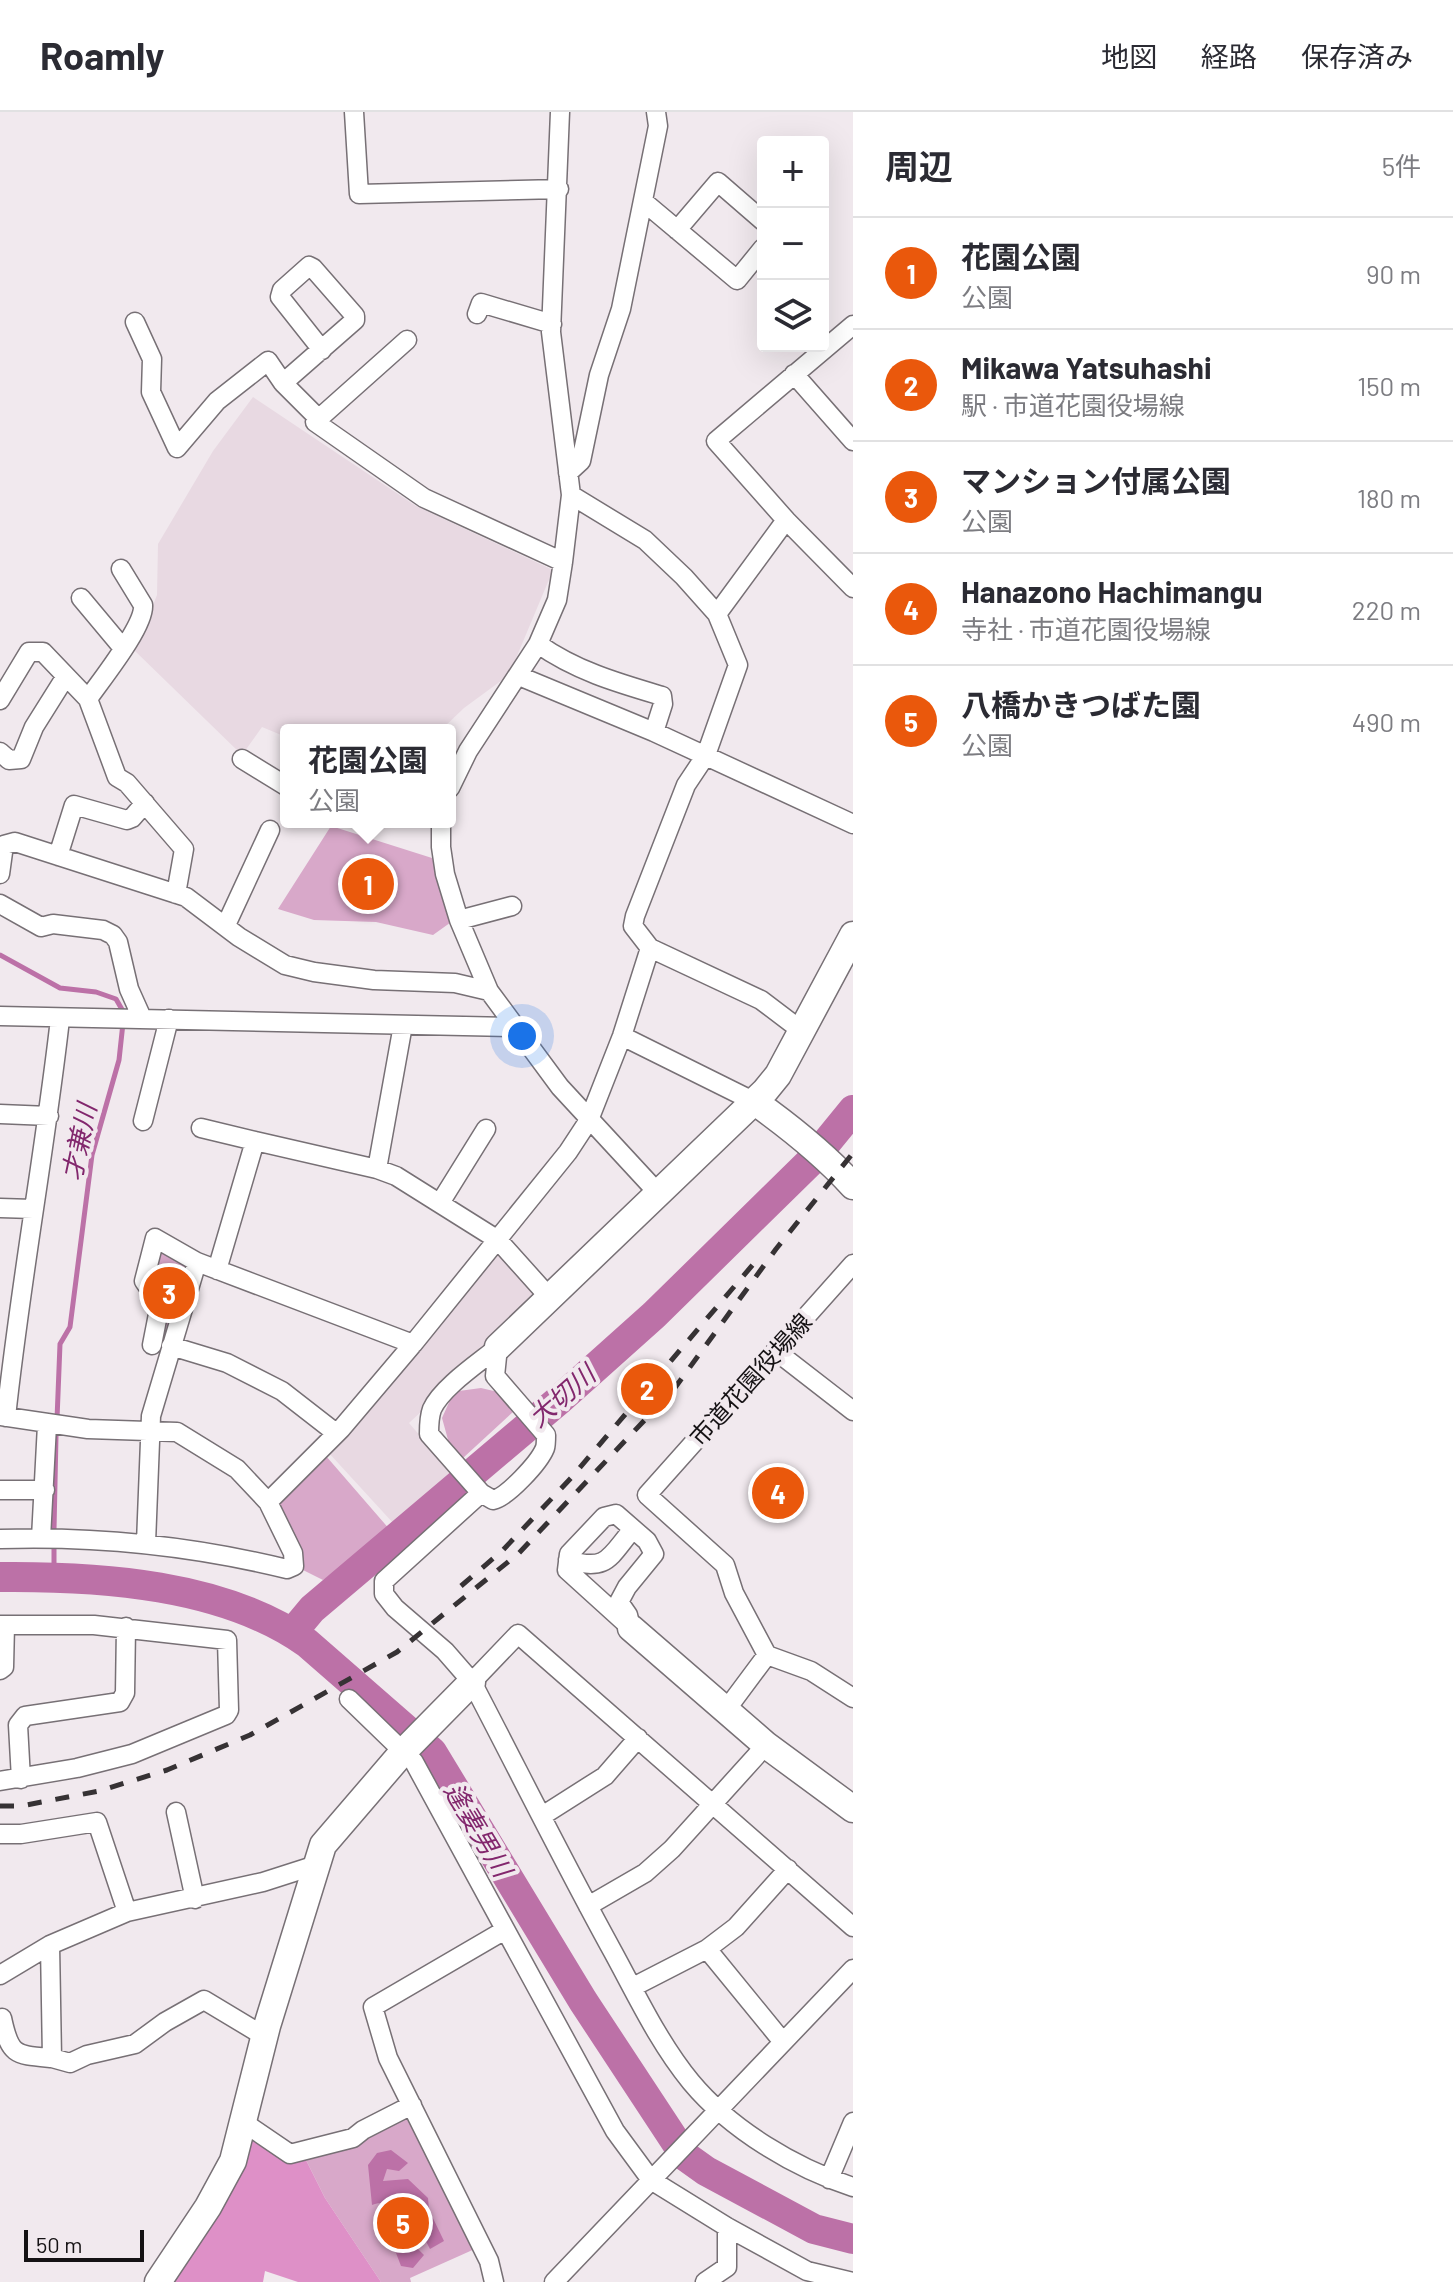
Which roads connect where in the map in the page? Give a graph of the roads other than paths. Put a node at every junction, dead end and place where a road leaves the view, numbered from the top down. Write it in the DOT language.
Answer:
graph roads {
  1 [pos="354,112"];
  2 [pos="560,112"];
  3 [pos="656,112"];
  4 [pos="559,189"];
  5 [pos="644,202"];
  6 [pos="757,216"];
  7 [pos="677,230"];
  8 [pos="757,255"];
  9 [pos="477,314"];
  10 [pos="135,322"];
  11 [pos="552,324"];
  12 [pos="853,325"];
  13 [pos="407,340"];
  14 [pos="322,350"];
  15 [pos="794,374"];
  16 [pos="283,383"];
  17 [pos="318,418"];
  18 [pos="853,441"];
  19 [pos="568,473"];
  20 [pos="571,495"];
  21 [pos="786,520"];
  22 [pos="563,562"];
  23 [pos="121,569"];
  24 [pos="853,588"];
  25 [pos="81,598"];
  26 [pos="717,614"];
  27 [pos="538,644"];
  28 [pos="122,647"];
  29 [pos="66,676"];
  30 [pos="519,676"];
  31 [pos="88,699"];
  32 [pos="0,700"];
  33 [pos="654,732"];
  34 [pos="0,752"];
  35 [pos="706,755"];
  36 [pos="242,759"];
  37 [pos="456,775"];
  38 [pos="280,782"];
  39 [pos="145,803"];
  40 [pos="853,824"];
  41 [pos="441,828"];
  42 [pos="270,830"];
  43 [pos="58,856"];
  44 [pos="0,874"];
  45 [pos="176,894"];
  46 [pos="0,904"];
  47 [pos="512,906"];
  48 [pos="459,920"];
  49 [pos="226,925"];
  50 [pos="853,935"];
  51 [pos="650,948"];
  52 [pos="489,991"];
  53 [pos="0,1016"];
  54 [pos="129,1018"];
  55 [pos="60,1019"];
  56 [pos="169,1019"];
  57 [pos="403,1025"];
  58 [pos="514,1027"];
  59 [pos="802,1031"];
  60 [pos="622,1036"];
  61 [pos="755,1102"];
  62 [pos="0,1114"];
  63 [pos="49,1116"];
  64 [pos="589,1120"];
  65 [pos="143,1121"];
  66 [pos="201,1128"];
  67 [pos="486,1129"];
  68 [pos="255,1141"];
  69 [pos="377,1169"];
  70 [pos="853,1186"];
  71 [pos="658,1193"];
  72 [pos="440,1203"];
  73 [pos="0,1208"];
  74 [pos="33,1209"];
  75 [pos="498,1240"];
  76 [pos="197,1262"];
  77 [pos="853,1264"];
  78 [pos="217,1270"];
  79 [pos="549,1297"];
  80 [pos="9,1305"];
  81 [pos="413,1344"];
  82 [pos="162,1346"];
  83 [pos="498,1347"];
  84 [pos="777,1352"];
  85 [pos="464,1376"];
  86 [pos="495,1376"];
  87 [pos="853,1411"];
  88 [pos="3,1416"];
  89 [pos="47,1425"];
  90 [pos="148,1430"];
  91 [pos="336,1433"];
  92 [pos="0,1490"];
  93 [pos="45,1490"];
  94 [pos="481,1493"];
  95 [pos="268,1502"];
  96 [pos="633,1529"];
  97 [pos="41,1538"];
  98 [pos="0,1539"];
  99 [pos="146,1543"];
  100 [pos="568,1560"];
  101 [pos="600,1601"];
  102 [pos="619,1602"];
  103 [pos="2,1625"];
  104 [pos="126,1627"];
  105 [pos="631,1628"];
  106 [pos="767,1655"];
  107 [pos="0,1670"];
  108 [pos="464,1691"];
  109 [pos="853,1698"];
  110 [pos="349,1699"];
  111 [pos="726,1710"];
  112 [pos="638,1738"];
  113 [pos="766,1745"];
  114 [pos="406,1751"];
  115 [pos="21,1779"];
  116 [pos="0,1781"];
  117 [pos="713,1804"];
  118 [pos="853,1809"];
  119 [pos="176,1812"];
  120 [pos="542,1816"];
  121 [pos="0,1834"];
  122 [pos="316,1865"];
  123 [pos="788,1869"];
  124 [pos="195,1899"];
  125 [pos="588,1906"];
  126 [pos="127,1912"];
  127 [pos="853,1927"];
  128 [pos="505,1930"];
  129 [pos="50,1945"];
  130 [pos="707,1949"];
  131 [pos="853,1969"];
  132 [pos="0,1975"];
  133 [pos="633,1987"];
  134 [pos="2,2018"];
  135 [pos="264,2036"];
  136 [pos="783,2042"];
  137 [pos="52,2058"];
  138 [pos="412,2105"];
  139 [pos="718,2108"];
  140 [pos="243,2122"];
  141 [pos="853,2122"];
  142 [pos="654,2176"];
  143 [pos="829,2179"];
  144 [pos="853,2187"];
  145 [pos="727,2227"];
  146 [pos="158,2282"];
  147 [pos="494,2282"];
  148 [pos="554,2282"];
  149 [pos="705,2282"];
  150 [pos="853,2282"];
  1 -- 4 [label="street"];
  2 -- 4 [label="street"];
  3 -- 5 [label="street"];
  4 -- 11 [label="street"];
  5 -- 7 [label="street"];
  5 -- 19 [label="street"];
  6 -- 7 [label="street"];
  7 -- 8 [label="street"];
  9 -- 11 [label="street"];
  10 -- 16 [label="street"];
  11 -- 19 [label="street"];
  12 -- 15 [label="street"];
  13 -- 17 [label="street"];
  14 -- 14 [label="street"];
  14 -- 16 [label="street"];
  15 -- 18 [label="street"];
  15 -- 21 [label="street"];
  16 -- 17 [label="street"];
  17 -- 22 [label="street"];
  19 -- 20 [label="street"];
  20 -- 22 [label="street"];
  20 -- 26 [label="street"];
  21 -- 24 [label="street"];
  21 -- 26 [label="street"];
  22 -- 27 [label="street"];
  23 -- 28 [label="street"];
  25 -- 28 [label="street"];
  26 -- 35 [label="street"];
  27 -- 30 [label="street"];
  27 -- 33 [label="street"];
  28 -- 31 [label="street"];
  29 -- 31 [label="street"];
  29 -- 32 [label="street"];
  29 -- 34 [label="street"];
  30 -- 33 [label="street"];
  30 -- 37 [label="street"];
  31 -- 39 [label="street"];
  33 -- 35 [label="street"];
  35 -- 40 [label="street"];
  35 -- 51 [label="street"];
  36 -- 38 [label="street"];
  39 -- 43 [label="street"];
  39 -- 45 [label="street"];
  41 -- 48 [label="street"];
  42 -- 49 [label="street"];
  43 -- 44 [label="street"];
  43 -- 45 [label="street"];
  45 -- 49 [label="street"];
  46 -- 54 [label="street"];
  47 -- 48 [label="street"];
  48 -- 52 [label="street"];
  49 -- 52 [label="street"];
  50 -- 59 [label="street"];
  51 -- 59 [label="street"];
  51 -- 60 [label="street"];
  52 -- 58 [label="street"];
  53 -- 55 [label="street"];
  54 -- 55 [label="street"];
  54 -- 56 [label="street"];
  55 -- 63 [label="street"];
  56 -- 57 [label="street"];
  56 -- 65 [label="street"];
  57 -- 58 [label="street"];
  57 -- 69 [label="street"];
  58 -- 64 [label="street"];
  59 -- 61 [label="street"];
  60 -- 61 [label="street"];
  60 -- 64 [label="street"];
  61 -- 70 [label="street"];
  61 -- 71 [label="street"];
  62 -- 63 [label="street"];
  63 -- 74 [label="street"];
  64 -- 71 [label="street"];
  64 -- 75 [label="street"];
  66 -- 68 [label="street"];
  67 -- 72 [label="street"];
  68 -- 69 [label="street"];
  68 -- 78 [label="street"];
  69 -- 72 [label="street"];
  71 -- 79 [label="street"];
  72 -- 75 [label="street"];
  73 -- 74 [label="street"];
  74 -- 80 [label="street"];
  75 -- 79 [label="street"];
  75 -- 81 [label="street"];
  76 -- 78 [label="street"];
  76 -- 82 [label="street"];
  76 -- 82 [label="street"];
  77 -- 84 [label="street, 市道花園役場線"];
  78 -- 81 [label="street"];
  79 -- 83 [label="street"];
  80 -- 88 [label="street"];
  81 -- 91 [label="street"];
  82 -- 90 [label="street"];
  82 -- 91 [label="street"];
  83 -- 85 [label="street"];
  83 -- 86 [label="street"];
  84 -- 87 [label="street"];
  84 -- 106 [label="street, 市道花園役場線"];
  85 -- 86 [label="street"];
  85 -- 94 [label="street"];
  86 -- 94 [label="street"];
  88 -- 89 [label="street"];
  89 -- 90 [label="street"];
  89 -- 93 [label="street"];
  90 -- 95 [label="street"];
  90 -- 99 [label="street"];
  91 -- 95 [label="street"];
  92 -- 93 [label="street"];
  93 -- 97 [label="street"];
  94 -- 108 [label="street"];
  95 -- 99 [label="street"];
  96 -- 100 [label="street"];
  96 -- 100 [label="street"];
  96 -- 102 [label="street"];
  97 -- 98 [label="street"];
  97 -- 99 [label="street"];
  100 -- 101 [label="street"];
  101 -- 102 [label="street"];
  101 -- 105 [label="street"];
  102 -- 105 [label="street"];
  103 -- 104 [label="street"];
  103 -- 107 [label="street"];
  104 -- 115 [label="street"];
  104 -- 115 [label="street"];
  105 -- 111 [label="street"];
  106 -- 109 [label="street"];
  106 -- 111 [label="street"];
  108 -- 112 [label="street"];
  108 -- 114 [label="street"];
  108 -- 120 [label="street"];
  110 -- 114 [label="street"];
  111 -- 113 [label="street"];
  112 -- 117 [label="street"];
  112 -- 120 [label="street"];
  113 -- 117 [label="street"];
  113 -- 118 [label="street"];
  114 -- 122 [label="street"];
  114 -- 128 [label="street"];
  115 -- 116 [label="street"];
  117 -- 123 [label="street"];
  117 -- 125 [label="street"];
  119 -- 124 [label="street"];
  120 -- 125 [label="street"];
  121 -- 126 [label="street"];
  122 -- 124 [label="street"];
  122 -- 135 [label="street"];
  123 -- 127 [label="street"];
  123 -- 130 [label="street"];
  124 -- 126 [label="street"];
  125 -- 133 [label="street"];
  126 -- 129 [label="street"];
  128 -- 138 [label="street"];
  128 -- 142 [label="street"];
  129 -- 132 [label="street"];
  129 -- 137 [label="street"];
  130 -- 133 [label="street"];
  130 -- 136 [label="street"];
  131 -- 136 [label="street"];
  133 -- 139 [label="street"];
  134 -- 137 [label="street"];
  135 -- 137 [label="street"];
  135 -- 140 [label="street"];
  136 -- 139 [label="street"];
  138 -- 140 [label="street"];
  138 -- 147 [label="street"];
  139 -- 142 [label="street"];
  139 -- 143 [label="street"];
  140 -- 146 [label="street"];
  141 -- 143 [label="street"];
  142 -- 145 [label="street"];
  142 -- 148 [label="street"];
  143 -- 144 [label="street"];
  145 -- 149 [label="street"];
  145 -- 150 [label="street"];
}
